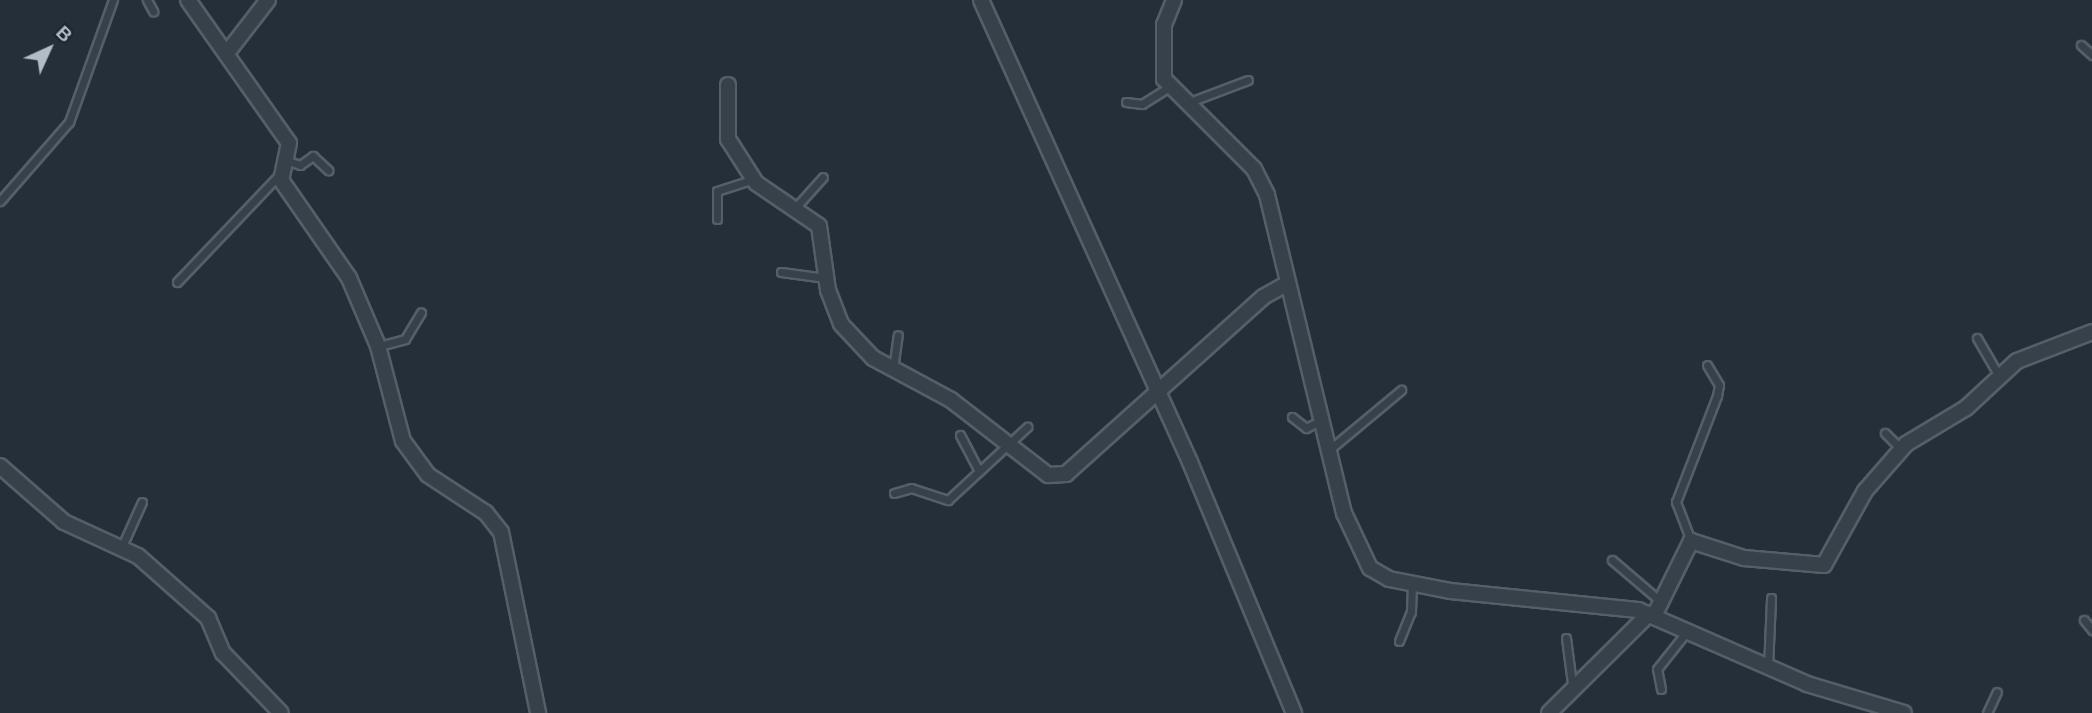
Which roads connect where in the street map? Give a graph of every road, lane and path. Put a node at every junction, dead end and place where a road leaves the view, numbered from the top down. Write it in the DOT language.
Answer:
graph roads {
  1 [pos="113,0"];
  2 [pos="147,0"];
  3 [pos="188,0"];
  4 [pos="268,0"];
  5 [pos="981,0"];
  6 [pos="1174,0"];
  7 [pos="153,11"];
  8 [pos="2081,45"];
  9 [pos="227,54"];
  10 [pos="2092,55"];
  11 [pos="1248,80"];
  12 [pos="728,86"];
  13 [pos="1169,87"];
  14 [pos="1126,102"];
  15 [pos="1183,104"];
  16 [pos="285,166"];
  17 [pos="328,170"];
  18 [pos="823,177"];
  19 [pos="752,179"];
  20 [pos="0,201"];
  21 [pos="796,207"];
  22 [pos="717,219"];
  23 [pos="781,272"];
  24 [pos="827,278"];
  25 [pos="177,282"];
  26 [pos="1285,285"];
  27 [pos="421,312"];
  28 [pos="2092,332"];
  29 [pos="898,335"];
  30 [pos="1977,338"];
  31 [pos="378,346"];
  32 [pos="1707,365"];
  33 [pos="893,370"];
  34 [pos="1999,376"];
  35 [pos="1401,390"];
  36 [pos="1158,392"];
  37 [pos="1292,417"];
  38 [pos="1320,421"];
  39 [pos="1027,428"];
  40 [pos="1885,433"];
  41 [pos="960,435"];
  42 [pos="1006,445"];
  43 [pos="1901,449"];
  44 [pos="1328,451"];
  45 [pos="0,466"];
  46 [pos="979,471"];
  47 [pos="894,493"];
  48 [pos="142,502"];
  49 [pos="1691,541"];
  50 [pos="123,544"];
  51 [pos="1612,560"];
  52 [pos="1412,584"];
  53 [pos="1771,598"];
  54 [pos="1661,601"];
  55 [pos="1651,615"];
  56 [pos="2084,620"];
  57 [pos="1688,629"];
  58 [pos="2092,630"];
  59 [pos="1566,638"];
  60 [pos="1399,641"];
  61 [pos="1768,668"];
  62 [pos="1661,689"];
  63 [pos="1574,691"];
  64 [pos="1997,692"];
  65 [pos="1557,711"];
  66 [pos="281,713"];
  67 [pos="538,713"];
  68 [pos="1294,713"];
  69 [pos="1904,713"];
  70 [pos="1987,713"];
  1 -- 20 [label="lane"];
  2 -- 7 [label="lane"];
  3 -- 9 [label="street"];
  4 -- 9 [label="street"];
  5 -- 36 [label="street"];
  6 -- 13 [label="street"];
  8 -- 10 [label="lane"];
  9 -- 16 [label="street"];
  11 -- 15 [label="lane"];
  12 -- 19 [label="street"];
  13 -- 14 [label="lane"];
  13 -- 15 [label="street"];
  15 -- 26 [label="street"];
  16 -- 17 [label="lane"];
  16 -- 25 [label="lane"];
  16 -- 31 [label="street"];
  18 -- 21 [label="lane"];
  19 -- 21 [label="street"];
  19 -- 22 [label="lane"];
  21 -- 24 [label="street"];
  23 -- 24 [label="lane"];
  24 -- 33 [label="street"];
  26 -- 36 [label="street"];
  26 -- 38 [label="street"];
  27 -- 31 [label="lane"];
  28 -- 34 [label="street"];
  29 -- 33 [label="lane"];
  30 -- 34 [label="lane"];
  31 -- 67 [label="street"];
  32 -- 49 [label="lane"];
  33 -- 42 [label="street"];
  34 -- 43 [label="street"];
  35 -- 44 [label="lane"];
  36 -- 42 [label="street"];
  36 -- 68 [label="street"];
  37 -- 38 [label="lane"];
  38 -- 44 [label="street"];
  39 -- 42 [label="lane"];
  40 -- 43 [label="lane"];
  41 -- 46 [label="lane"];
  42 -- 46 [label="lane"];
  43 -- 49 [label="street"];
  44 -- 52 [label="street"];
  45 -- 50 [label="street"];
  46 -- 47 [label="lane"];
  48 -- 50 [label="lane"];
  49 -- 54 [label="street"];
  50 -- 66 [label="street"];
  51 -- 54 [label="lane"];
  52 -- 55 [label="street"];
  52 -- 60 [label="lane"];
  53 -- 61 [label="lane"];
  54 -- 55 [label="street"];
  55 -- 57 [label="street"];
  55 -- 63 [label="street"];
  56 -- 58 [label="lane"];
  57 -- 61 [label="street"];
  57 -- 62 [label="lane"];
  59 -- 63 [label="lane"];
  61 -- 69 [label="street"];
  63 -- 65 [label="street"];
  64 -- 70 [label="lane"];
}
